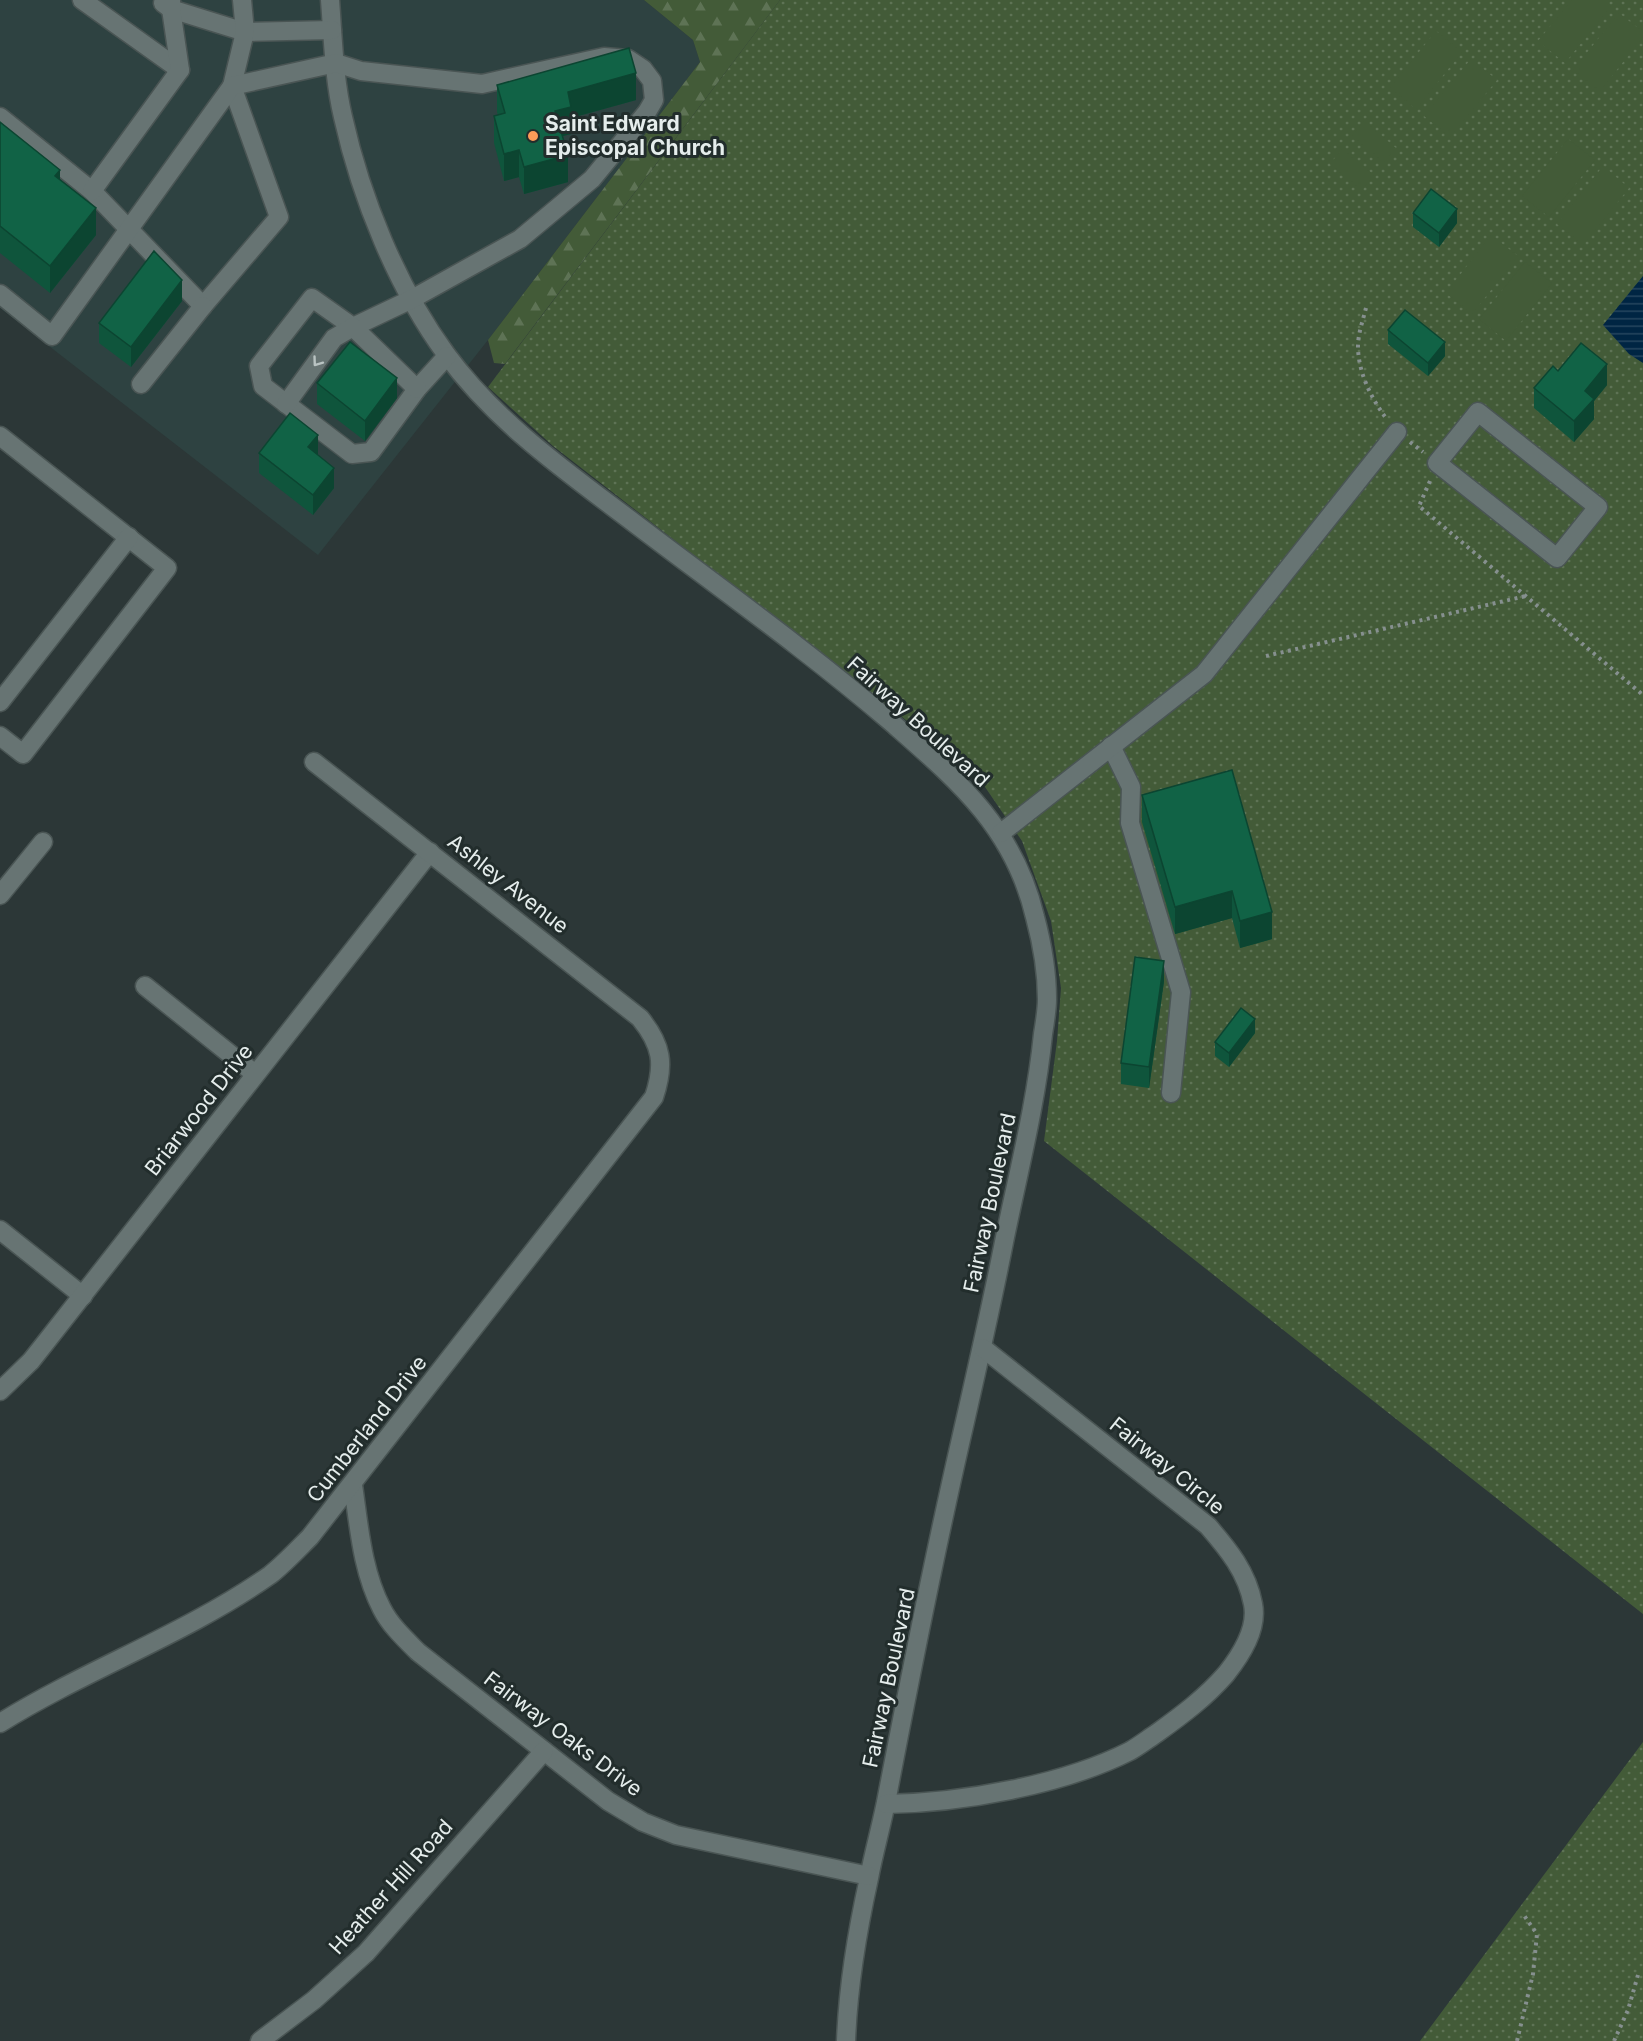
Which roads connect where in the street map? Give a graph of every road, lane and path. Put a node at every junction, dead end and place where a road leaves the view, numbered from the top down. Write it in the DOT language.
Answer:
graph roads {
  1 [pos="82,0"];
  2 [pos="242,0"];
  3 [pos="330,0"];
  4 [pos="167,3"];
  5 [pos="332,30"];
  6 [pos="245,32"];
  7 [pos="336,63"];
  8 [pos="180,70"];
  9 [pos="232,86"];
  10 [pos="0,117"];
  11 [pos="92,191"];
  12 [pos="129,229"];
  13 [pos="0,294"];
  14 [pos="412,300"];
  15 [pos="203,306"];
  16 [pos="1366,308"];
  17 [pos="352,327"];
  18 [pos="447,356"];
  19 [pos="141,384"];
  20 [pos="417,389"];
  21 [pos="286,404"];
  22 [pos="1397,432"];
  23 [pos="0,436"];
  24 [pos="1437,463"];
  25 [pos="129,537"];
  26 [pos="1526,596"];
  27 [pos="1266,656"];
  28 [pos="1643,695"];
  29 [pos="0,702"];
  30 [pos="0,736"];
  31 [pos="1111,746"];
  32 [pos="314,762"];
  33 [pos="1001,833"];
  34 [pos="43,842"];
  35 [pos="430,852"];
  36 [pos="0,895"];
  37 [pos="145,986"];
  38 [pos="660,1054"];
  39 [pos="255,1074"];
  40 [pos="1170,1093"];
  41 [pos="0,1230"];
  42 [pos="82,1296"];
  43 [pos="982,1348"];
  44 [pos="0,1391"];
  45 [pos="353,1485"];
  46 [pos="0,1723"];
  47 [pos="544,1750"];
  48 [pos="886,1804"];
  49 [pos="869,1876"];
  50 [pos="1523,1914"];
  51 [pos="1638,1975"];
  52 [pos="260,2041"];
  53 [pos="846,2041"];
  54 [pos="1516,2041"];
  55 [pos="1614,2041"];
  1 -- 8 [label="street"];
  2 -- 6 [label="street"];
  3 -- 5 [label="street, Fairway Boulevard"];
  4 -- 6 [label="street"];
  4 -- 8 [label="street"];
  5 -- 6 [label="street"];
  5 -- 7 [label="street, Fairway Boulevard"];
  6 -- 9 [label="street"];
  7 -- 9 [label="street"];
  7 -- 14 [label="street, Fairway Boulevard"];
  7 -- 14 [label="street"];
  8 -- 11 [label="street"];
  9 -- 12 [label="street"];
  9 -- 15 [label="street"];
  10 -- 11 [label="street"];
  11 -- 12 [label="street"];
  12 -- 13 [label="street"];
  12 -- 15 [label="street"];
  14 -- 17 [label="street"];
  14 -- 18 [label="street, Fairway Boulevard"];
  15 -- 19 [label="street"];
  16 -- 22 [label="path"];
  17 -- 20 [label="street"];
  17 -- 21 [label="street, one-way"];
  17 -- 21 [label="street"];
  18 -- 20 [label="street"];
  18 -- 33 [label="street, Fairway Boulevard"];
  20 -- 21 [label="street"];
  22 -- 24 [label="path"];
  22 -- 31 [label="street"];
  23 -- 25 [label="street"];
  24 -- 24 [label="street"];
  24 -- 26 [label="path"];
  25 -- 29 [label="street"];
  25 -- 30 [label="street"];
  26 -- 27 [label="path"];
  26 -- 28 [label="path"];
  31 -- 33 [label="street"];
  31 -- 40 [label="street"];
  32 -- 35 [label="street, Ashley Avenue"];
  33 -- 43 [label="street, Fairway Boulevard"];
  34 -- 36 [label="street"];
  35 -- 38 [label="street, Ashley Avenue"];
  35 -- 39 [label="street, Briarwood Drive"];
  37 -- 39 [label="street"];
  38 -- 45 [label="street, Cumberland Drive"];
  39 -- 42 [label="street, Briarwood Drive"];
  41 -- 42 [label="street"];
  42 -- 44 [label="street, Briarwood Drive"];
  43 -- 48 [label="street, Fairway Boulevard"];
  43 -- 48 [label="street, Fairway Circle"];
  45 -- 46 [label="street, Cumberland Drive"];
  45 -- 47 [label="street, Fairway Oaks Drive"];
  47 -- 49 [label="street, Fairway Oaks Drive"];
  47 -- 52 [label="street, Heather Hill Road"];
  48 -- 49 [label="street, Fairway Boulevard"];
  49 -- 53 [label="street, Fairway Boulevard"];
  50 -- 54 [label="path"];
  51 -- 55 [label="path"];
}
